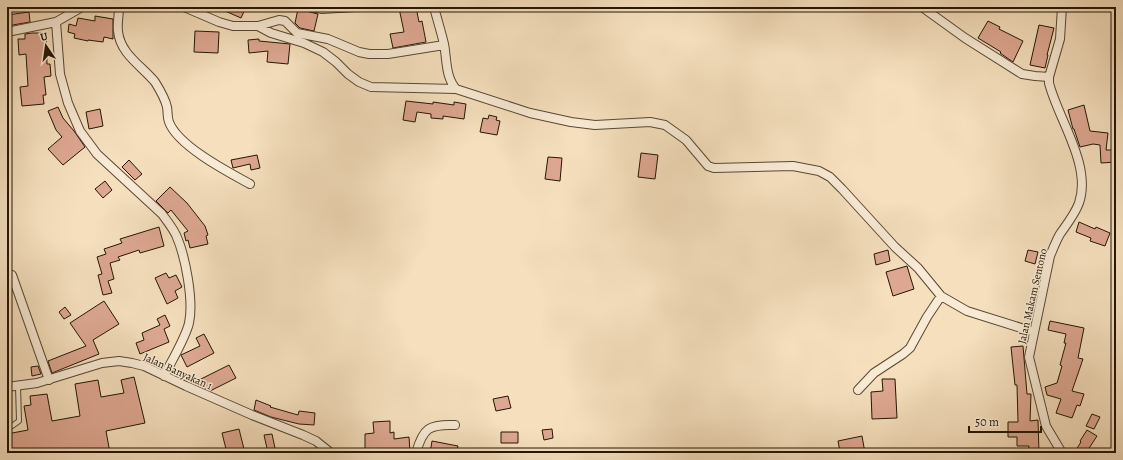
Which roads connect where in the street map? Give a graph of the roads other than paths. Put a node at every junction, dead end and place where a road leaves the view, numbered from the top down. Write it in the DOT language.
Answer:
graph roads {
  1 [pos="82,7"];
  2 [pos="119,7"];
  3 [pos="184,7"];
  4 [pos="311,7"];
  5 [pos="355,7"];
  6 [pos="434,7"];
  7 [pos="922,7"];
  8 [pos="1062,7"];
  9 [pos="56,22"];
  10 [pos="258,26"];
  11 [pos="7,32"];
  12 [pos="444,45"];
  13 [pos="1049,76"];
  14 [pos="456,89"];
  15 [pos="250,184"];
  16 [pos="12,275"];
  17 [pos="942,296"];
  18 [pos="1034,332"];
  19 [pos="164,376"];
  20 [pos="49,380"];
  21 [pos="18,386"];
  22 [pos="7,387"];
  23 [pos="858,390"];
  24 [pos="455,425"];
  25 [pos="7,427"];
  26 [pos="331,453"];
  27 [pos="416,453"];
  28 [pos="1062,453"];
  1 -- 9 [label="street"];
  2 -- 15 [label="street"];
  3 -- 10 [label="street"];
  4 -- 5 [label="street"];
  6 -- 12 [label="street"];
  7 -- 13 [label="street"];
  8 -- 13 [label="street, Jalan Makam Sentono"];
  9 -- 11 [label="street"];
  9 -- 19 [label="street"];
  10 -- 12 [label="street"];
  10 -- 14 [label="street"];
  12 -- 14 [label="street"];
  13 -- 18 [label="street, Jalan Makam Sentono"];
  14 -- 17 [label="street"];
  16 -- 20 [label="street"];
  17 -- 18 [label="street"];
  17 -- 23 [label="street"];
  18 -- 28 [label="street, Jalan Makam Sentono"];
  19 -- 20 [label="street, Jalan Banyakan 1"];
  19 -- 26 [label="street, Jalan Banyakan 1"];
  20 -- 21 [label="street, Jalan Banyakan 1"];
  21 -- 22 [label="street, Jalan Banyakan 1"];
  21 -- 25 [label="lane"];
  24 -- 27 [label="street"];
}
